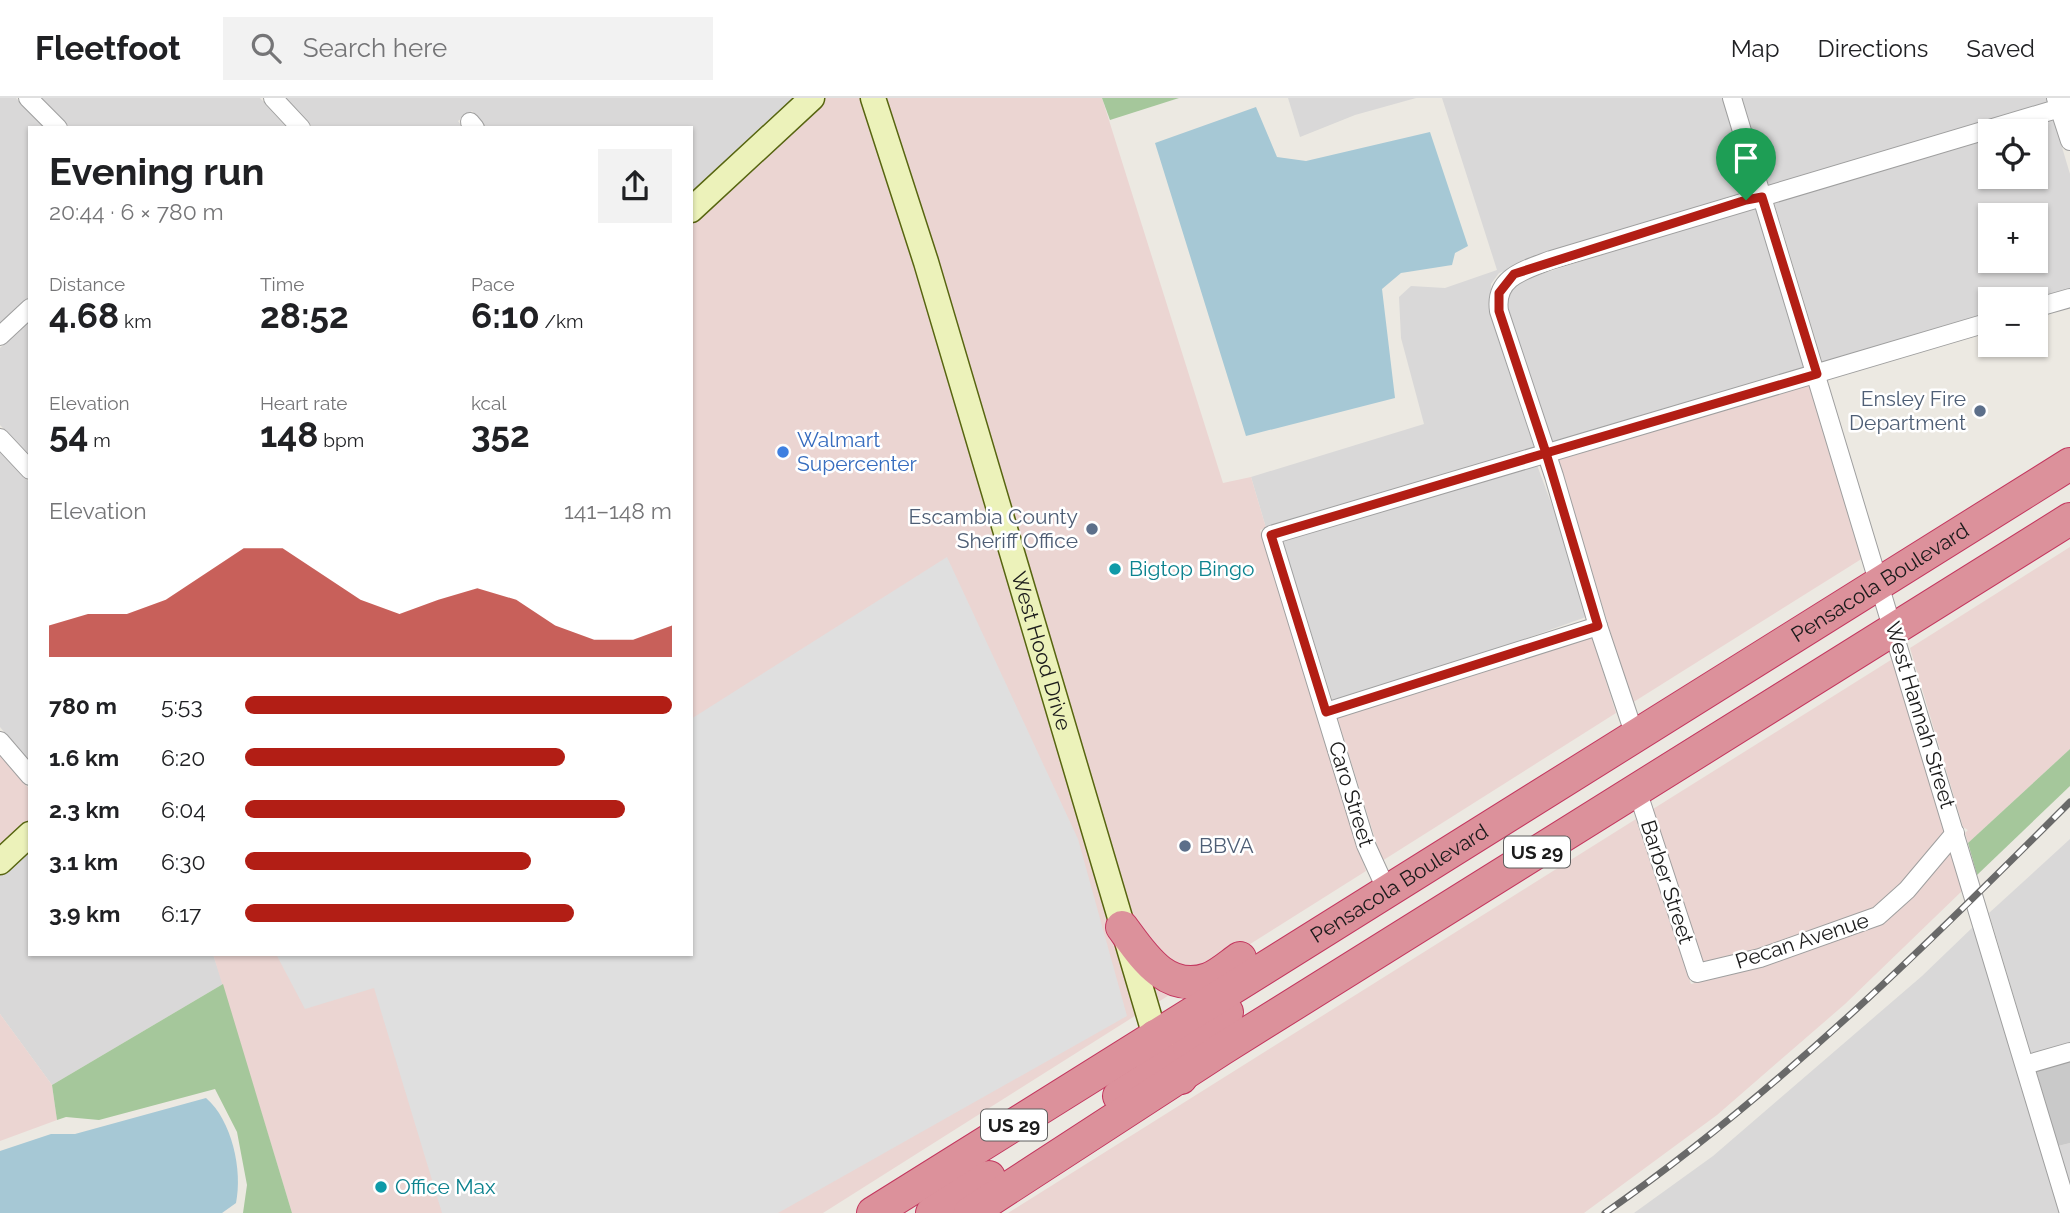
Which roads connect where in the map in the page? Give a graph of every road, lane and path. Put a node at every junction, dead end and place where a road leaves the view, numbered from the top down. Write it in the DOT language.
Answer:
graph roads {
  1 [pos="28,98"];
  2 [pos="273,98"];
  3 [pos="812,98"];
  4 [pos="873,98"];
  5 [pos="1732,98"];
  6 [pos="2062,103"];
  7 [pos="56,126"];
  8 [pos="299,126"];
  9 [pos="2070,141"];
  10 [pos="1762,197"];
  11 [pos="693,208"];
  12 [pos="2070,298"];
  13 [pos="2048,304"];
  14 [pos="28,310"];
  15 [pos="1978,326"];
  16 [pos="0,336"];
  17 [pos="1817,374"];
  18 [pos="0,438"];
  19 [pos="1546,453"];
  20 [pos="2070,464"];
  21 [pos="28,468"];
  22 [pos="2070,484"];
  23 [pos="2070,519"];
  24 [pos="1881,582"];
  25 [pos="1598,626"];
  26 [pos="1895,629"];
  27 [pos="1326,712"];
  28 [pos="1635,736"];
  29 [pos="0,741"];
  30 [pos="28,774"];
  31 [pos="1637,790"];
  32 [pos="1955,832"];
  33 [pos="28,836"];
  34 [pos="0,862"];
  35 [pos="1417,872"];
  36 [pos="1387,891"];
  37 [pos="1122,927"];
  38 [pos="1697,973"];
  39 [pos="1155,1036"];
  40 [pos="2070,1052"];
  41 [pos="2025,1065"];
  42 [pos="1181,1078"];
  43 [pos="873,1213"];
  44 [pos="932,1213"];
  45 [pos="970,1213"];
  46 [pos="2069,1213"];
  1 -- 7 [label="street"];
  2 -- 8 [label="street"];
  3 -- 11 [label="street"];
  4 -- 37 [label="street, West Hood Drive"];
  5 -- 10 [label="street, West Hannah Street"];
  6 -- 9 [label="street"];
  6 -- 10 [label="street"];
  10 -- 17 [label="street, West Hannah Street"];
  10 -- 19 [label="street"];
  12 -- 13 [label="street"];
  14 -- 16 [label="street"];
  15 -- 17 [label="street"];
  17 -- 19 [label="street"];
  17 -- 24 [label="street, West Hannah Street"];
  18 -- 21 [label="street"];
  19 -- 25 [label="street"];
  19 -- 27 [label="street, Caro Street"];
  20 -- 24 [label="highway, Pensacola Boulevard / US 29"];
  22 -- 26 [label="highway"];
  23 -- 26 [label="highway, US 29"];
  24 -- 26 [label="street, West Hannah Street"];
  24 -- 28 [label="highway, Pensacola Boulevard / US 29"];
  24 -- 31 [label="highway"];
  25 -- 27 [label="street"];
  25 -- 28 [label="street"];
  26 -- 31 [label="highway, US 29"];
  26 -- 32 [label="street, West Hannah Street"];
  27 -- 36 [label="street, Caro Street"];
  28 -- 35 [label="highway, Pensacola Boulevard / US 29"];
  29 -- 30 [label="street"];
  31 -- 38 [label="street, Barber Street"];
  31 -- 42 [label="highway, US 29"];
  32 -- 38 [label="street, Pecan Avenue"];
  32 -- 41 [label="street, West Hannah Street"];
  33 -- 34 [label="street"];
  35 -- 36 [label="highway, Pensacola Boulevard / US 29"];
  35 -- 42 [label="highway"];
  36 -- 37 [label="highway"];
  36 -- 39 [label="highway, Pensacola Boulevard / US 29"];
  37 -- 39 [label="street, West Hood Drive"];
  39 -- 42 [label="street, West Hood Drive"];
  39 -- 43 [label="highway, Pensacola Boulevard / US 29"];
  39 -- 44 [label="highway"];
  40 -- 41 [label="street"];
  41 -- 46 [label="street, West Hannah Street"];
  42 -- 45 [label="highway, US 29"];
}
